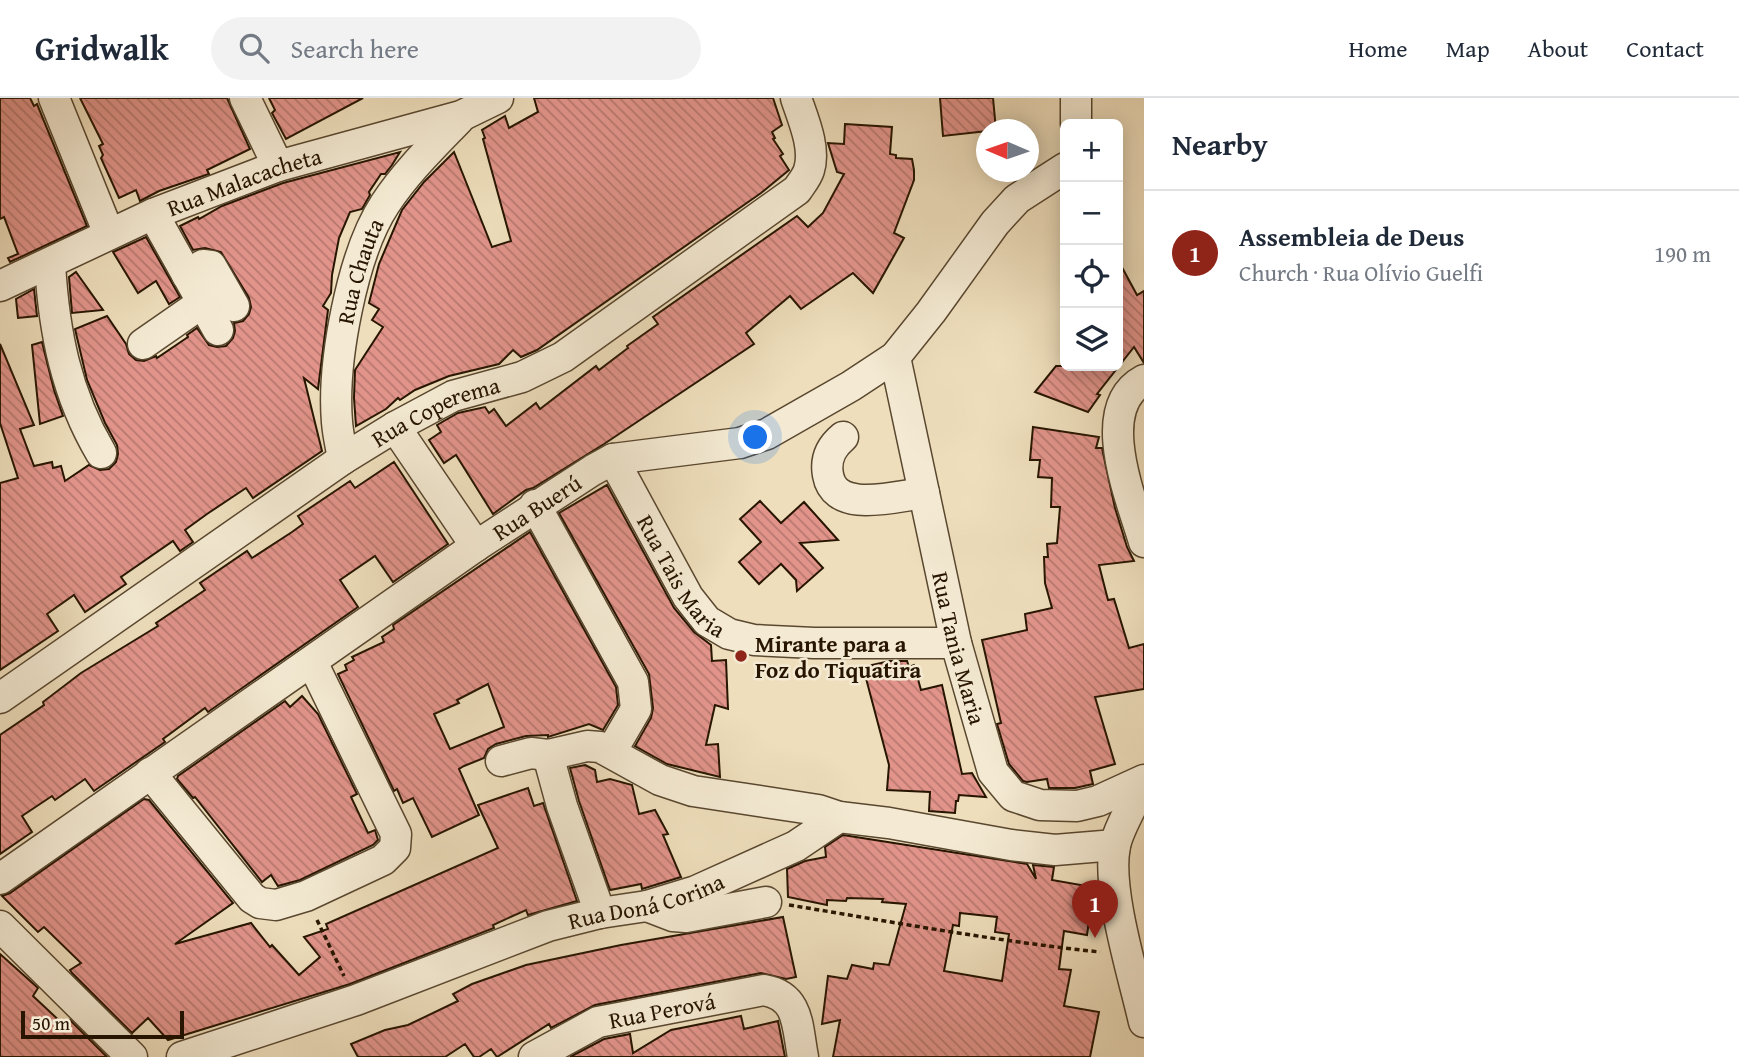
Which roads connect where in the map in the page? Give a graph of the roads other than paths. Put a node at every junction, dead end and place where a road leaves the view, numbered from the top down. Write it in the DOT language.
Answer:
graph roads {
  1 [pos="54,98"];
  2 [pos="245,98"];
  3 [pos="498,98"];
  4 [pos="796,98"];
  5 [pos="1076,98"];
  6 [pos="461,116"];
  7 [pos="1076,119"];
  8 [pos="278,166"];
  9 [pos="1060,170"];
  10 [pos="153,214"];
  11 [pos="109,234"];
  12 [pos="50,264"];
  13 [pos="187,275"];
  14 [pos="0,286"];
  15 [pos="202,303"];
  16 [pos="234,306"];
  17 [pos="218,330"];
  18 [pos="143,344"];
  19 [pos="895,357"];
  20 [pos="1144,380"];
  21 [pos="395,427"];
  22 [pos="843,437"];
  23 [pos="101,453"];
  24 [pos="343,459"];
  25 [pos="613,460"];
  26 [pos="924,493"];
  27 [pos="536,505"];
  28 [pos="1144,542"];
  29 [pos="476,546"];
  30 [pos="956,643"];
  31 [pos="312,662"];
  32 [pos="0,698"];
  33 [pos="611,752"];
  34 [pos="548,755"];
  35 [pos="500,761"];
  36 [pos="150,773"];
  37 [pos="1144,781"];
  38 [pos="839,817"];
  39 [pos="1115,845"];
  40 [pos="0,879"];
  41 [pos="766,902"];
  42 [pos="647,905"];
  43 [pos="600,913"];
  44 [pos="0,926"];
  45 [pos="1143,1012"];
  46 [pos="132,1057"];
  47 [pos="182,1057"];
  48 [pos="534,1057"];
  49 [pos="803,1057"];
  1 -- 11 [label="street"];
  2 -- 8 [label="street"];
  3 -- 6 [label="street, Rua Malacacheta"];
  4 -- 21 [label="street, Rua Coperema"];
  5 -- 7 [label="street"];
  6 -- 8 [label="street, Rua Malacacheta"];
  6 -- 24 [label="street, Rua Chauta"];
  8 -- 10 [label="street, Rua Malacacheta"];
  9 -- 19 [label="street, Rua Buerú"];
  10 -- 11 [label="street, Rua Malacacheta"];
  10 -- 13 [label="street"];
  11 -- 12 [label="street, Rua Malacacheta"];
  12 -- 14 [label="street, Rua Malacacheta"];
  12 -- 23 [label="street"];
  13 -- 15 [label="street"];
  13 -- 16 [label="street"];
  15 -- 17 [label="street"];
  15 -- 18 [label="street"];
  19 -- 25 [label="street, Rua Buerú"];
  19 -- 26 [label="street, Rua Tania Maria"];
  20 -- 28 [label="street"];
  21 -- 24 [label="street, Rua Coperema"];
  21 -- 29 [label="street"];
  22 -- 26 [label="street"];
  24 -- 32 [label="street, Rua Coperema"];
  25 -- 27 [label="street, Rua Buerú"];
  25 -- 30 [label="street, Rua Tais Maria"];
  26 -- 30 [label="street, Rua Tania Maria"];
  27 -- 29 [label="street, Rua Buerú"];
  27 -- 33 [label="street"];
  29 -- 31 [label="street, Rua Buerú"];
  30 -- 37 [label="street, Rua Tania Maria"];
  31 -- 36 [label="street, Rua Buerú"];
  31 -- 36 [label="street"];
  33 -- 34 [label="street"];
  33 -- 38 [label="street"];
  34 -- 35 [label="street"];
  34 -- 43 [label="street"];
  36 -- 40 [label="street, Rua Buerú"];
  37 -- 39 [label="street"];
  38 -- 39 [label="street"];
  38 -- 42 [label="street, Rua Doná Corina"];
  39 -- 45 [label="street"];
  41 -- 42 [label="street"];
  42 -- 43 [label="street, Rua Doná Corina"];
  43 -- 47 [label="street, Rua Doná Corina"];
  44 -- 46 [label="street"];
  48 -- 49 [label="street, Rua Perová"];
}
